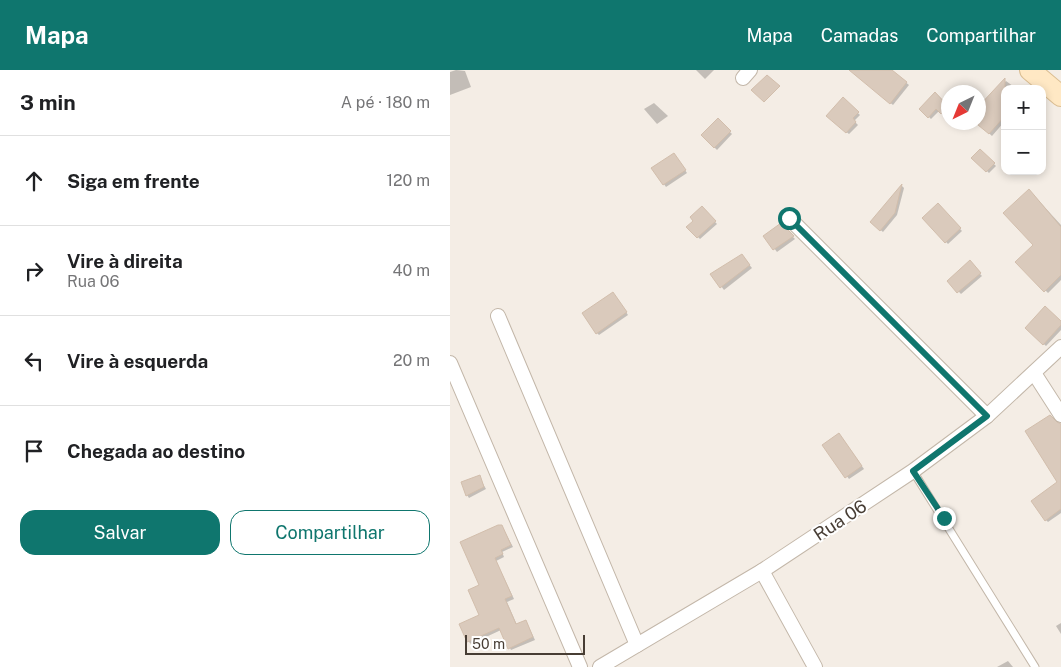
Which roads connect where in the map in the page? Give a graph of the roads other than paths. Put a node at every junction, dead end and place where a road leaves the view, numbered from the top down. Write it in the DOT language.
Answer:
graph roads {
  1 [pos="1030,70"];
  2 [pos="1061,96"];
  3 [pos="789,218"];
  4 [pos="498,316"];
  5 [pos="1061,347"];
  6 [pos="450,363"];
  7 [pos="1034,373"];
  8 [pos="1061,415"];
  9 [pos="987,416"];
  10 [pos="913,471"];
  11 [pos="762,571"];
  12 [pos="637,645"];
  13 [pos="580,667"];
  14 [pos="600,667"];
  15 [pos="815,667"];
  16 [pos="1035,667"];
  1 -- 2 [label="street"];
  3 -- 9 [label="street"];
  4 -- 12 [label="street"];
  5 -- 7 [label="street, Rua 06"];
  6 -- 13 [label="street"];
  7 -- 8 [label="street"];
  7 -- 9 [label="street, Rua 06"];
  9 -- 10 [label="street, Rua 06"];
  10 -- 11 [label="street, Rua 06"];
  10 -- 16 [label="lane"];
  11 -- 12 [label="street, Rua 06"];
  11 -- 15 [label="street"];
  12 -- 14 [label="street, Rua 06"];
}
